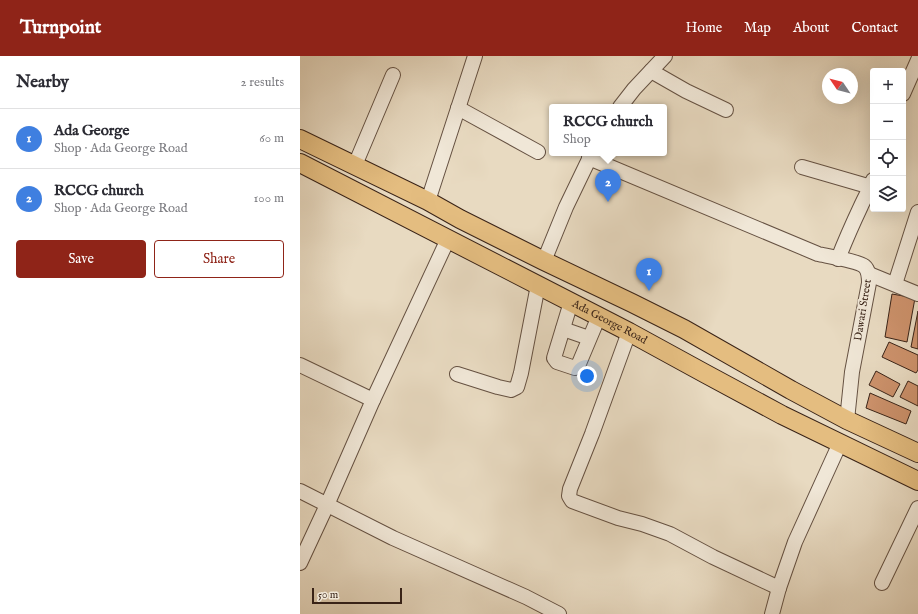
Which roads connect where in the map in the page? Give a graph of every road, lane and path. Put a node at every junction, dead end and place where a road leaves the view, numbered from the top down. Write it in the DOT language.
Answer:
graph roads {
  1 [pos="475,56"];
  2 [pos="665,56"];
  3 [pos="918,60"];
  4 [pos="651,71"];
  5 [pos="393,75"];
  6 [pos="906,87"];
  7 [pos="622,104"];
  8 [pos="458,108"];
  9 [pos="726,110"];
  10 [pos="300,139"];
  11 [pos="538,152"];
  12 [pos="591,156"];
  13 [pos="300,163"];
  14 [pos="355,165"];
  15 [pos="802,167"];
  16 [pos="870,184"];
  17 [pos="870,187"];
  18 [pos="428,201"];
  19 [pos="918,212"];
  20 [pos="448,239"];
  21 [pos="838,259"];
  22 [pos="544,260"];
  23 [pos="869,274"];
  24 [pos="895,284"];
  25 [pos="538,285"];
  26 [pos="918,294"];
  27 [pos="571,302"];
  28 [pos="599,316"];
  29 [pos="563,329"];
  30 [pos="629,332"];
  31 [pos="589,338"];
  32 [pos="300,365"];
  33 [pos="457,374"];
  34 [pos="373,400"];
  35 [pos="847,420"];
  36 [pos="840,443"];
  37 [pos="918,453"];
  38 [pos="918,481"];
  39 [pos="300,491"];
  40 [pos="327,505"];
  41 [pos="918,508"];
  42 [pos="300,563"];
  43 [pos="882,583"];
  44 [pos="779,588"];
  45 [pos="559,614"];
  46 [pos="772,614"];
  1 -- 8 [label="street"];
  2 -- 4 [label="street"];
  3 -- 6 [label="street"];
  4 -- 7 [label="street"];
  4 -- 9 [label="street"];
  5 -- 14 [label="street"];
  8 -- 11 [label="street"];
  8 -- 18 [label="street"];
  10 -- 14 [label="main road"];
  12 -- 21 [label="street, Dawari Street"];
  12 -- 22 [label="street"];
  13 -- 20 [label="main road, Ada George Road"];
  14 -- 18 [label="main road"];
  15 -- 16 [label="street"];
  17 -- 21 [label="street"];
  18 -- 22 [label="main road"];
  19 -- 24 [label="street"];
  20 -- 25 [label="main road, Ada George Road"];
  20 -- 34 [label="street"];
  21 -- 23 [label="street, Dawari Street"];
  22 -- 35 [label="main road"];
  23 -- 24 [label="street"];
  23 -- 35 [label="street, Dawari Street"];
  24 -- 26 [label="street"];
  25 -- 27 [label="main road, Ada George Road"];
  25 -- 33 [label="street"];
  27 -- 28 [label="main road, Ada George Road"];
  27 -- 29 [label="street"];
  28 -- 30 [label="main road, Ada George Road"];
  28 -- 31 [label="street"];
  29 -- 31 [label="street"];
  29 -- 31 [label="street"];
  30 -- 36 [label="main road, Ada George Road"];
  30 -- 44 [label="street"];
  32 -- 34 [label="street"];
  34 -- 40 [label="street"];
  35 -- 37 [label="main road"];
  36 -- 38 [label="main road, Ada George Road"];
  36 -- 44 [label="street"];
  39 -- 40 [label="street"];
  40 -- 42 [label="street"];
  40 -- 45 [label="street"];
  41 -- 43 [label="street"];
  44 -- 46 [label="street"];
}
